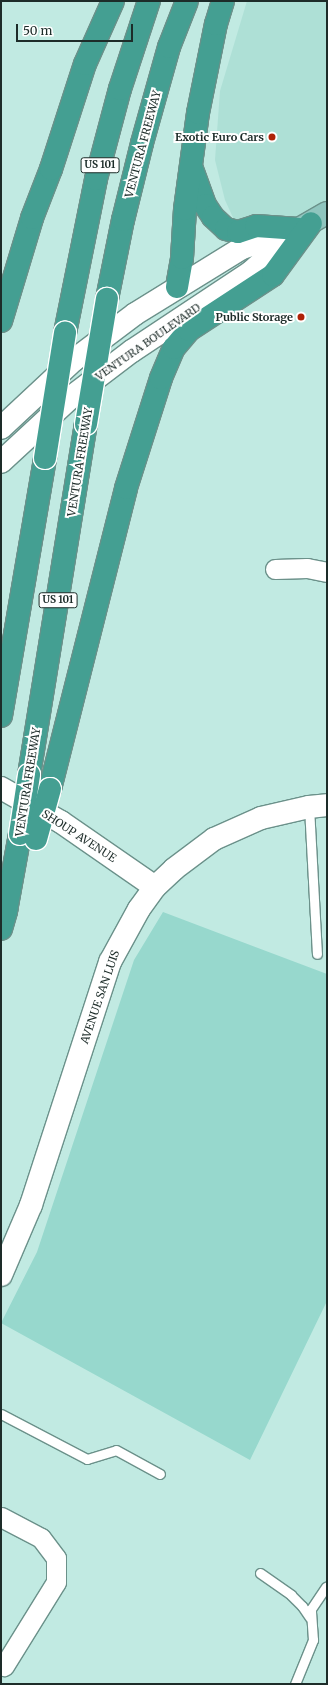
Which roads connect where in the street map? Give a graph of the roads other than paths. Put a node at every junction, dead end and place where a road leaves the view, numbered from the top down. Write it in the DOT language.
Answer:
graph roads {
  1 [pos="113,1"];
  2 [pos="149,1"];
  3 [pos="186,1"];
  4 [pos="223,1"];
  5 [pos="191,166"];
  6 [pos="312,222"];
  7 [pos="177,287"];
  8 [pos="1,321"];
  9 [pos="132,351"];
  10 [pos="1,428"];
  11 [pos="1,462"];
  12 [pos="275,569"];
  13 [pos="327,572"];
  14 [pos="1,716"];
  15 [pos="1,788"];
  16 [pos="318,806"];
  17 [pos="28,837"];
  18 [pos="155,887"];
  19 [pos="4,920"];
  20 [pos="317,954"];
  21 [pos="1,1275"];
  22 [pos="1,1414"];
  23 [pos="160,1474"];
  24 [pos="1,1517"];
  25 [pos="260,1573"];
  26 [pos="326,1587"];
  27 [pos="311,1619"];
  28 [pos="4,1666"];
  29 [pos="295,1684"];
  1 -- 8 [label="highway"];
  2 -- 14 [label="highway, US 101, bridge"];
  3 -- 17 [label="highway, VENTURA FREEWAY / US 101, bridge"];
  4 -- 5 [label="highway"];
  5 -- 6 [label="highway"];
  5 -- 7 [label="highway"];
  6 -- 7 [label="main road"];
  6 -- 9 [label="main road, VENTURA BOULEVARD"];
  6 -- 17 [label="highway, bridge"];
  7 -- 9 [label="main road"];
  7 -- 10 [label="main road"];
  9 -- 11 [label="main road, VENTURA BOULEVARD"];
  12 -- 13 [label="street"];
  15 -- 18 [label="main road, SHOUP AVENUE"];
  16 -- 18 [label="main road, AVENUE SAN LUIS"];
  16 -- 20 [label="lane"];
  17 -- 19 [label="highway, VENTURA FREEWAY / US 101"];
  18 -- 21 [label="main road, AVENUE SAN LUIS"];
  22 -- 23 [label="lane"];
  24 -- 28 [label="street"];
  25 -- 27 [label="lane"];
  26 -- 27 [label="lane"];
  27 -- 29 [label="lane"];
}
